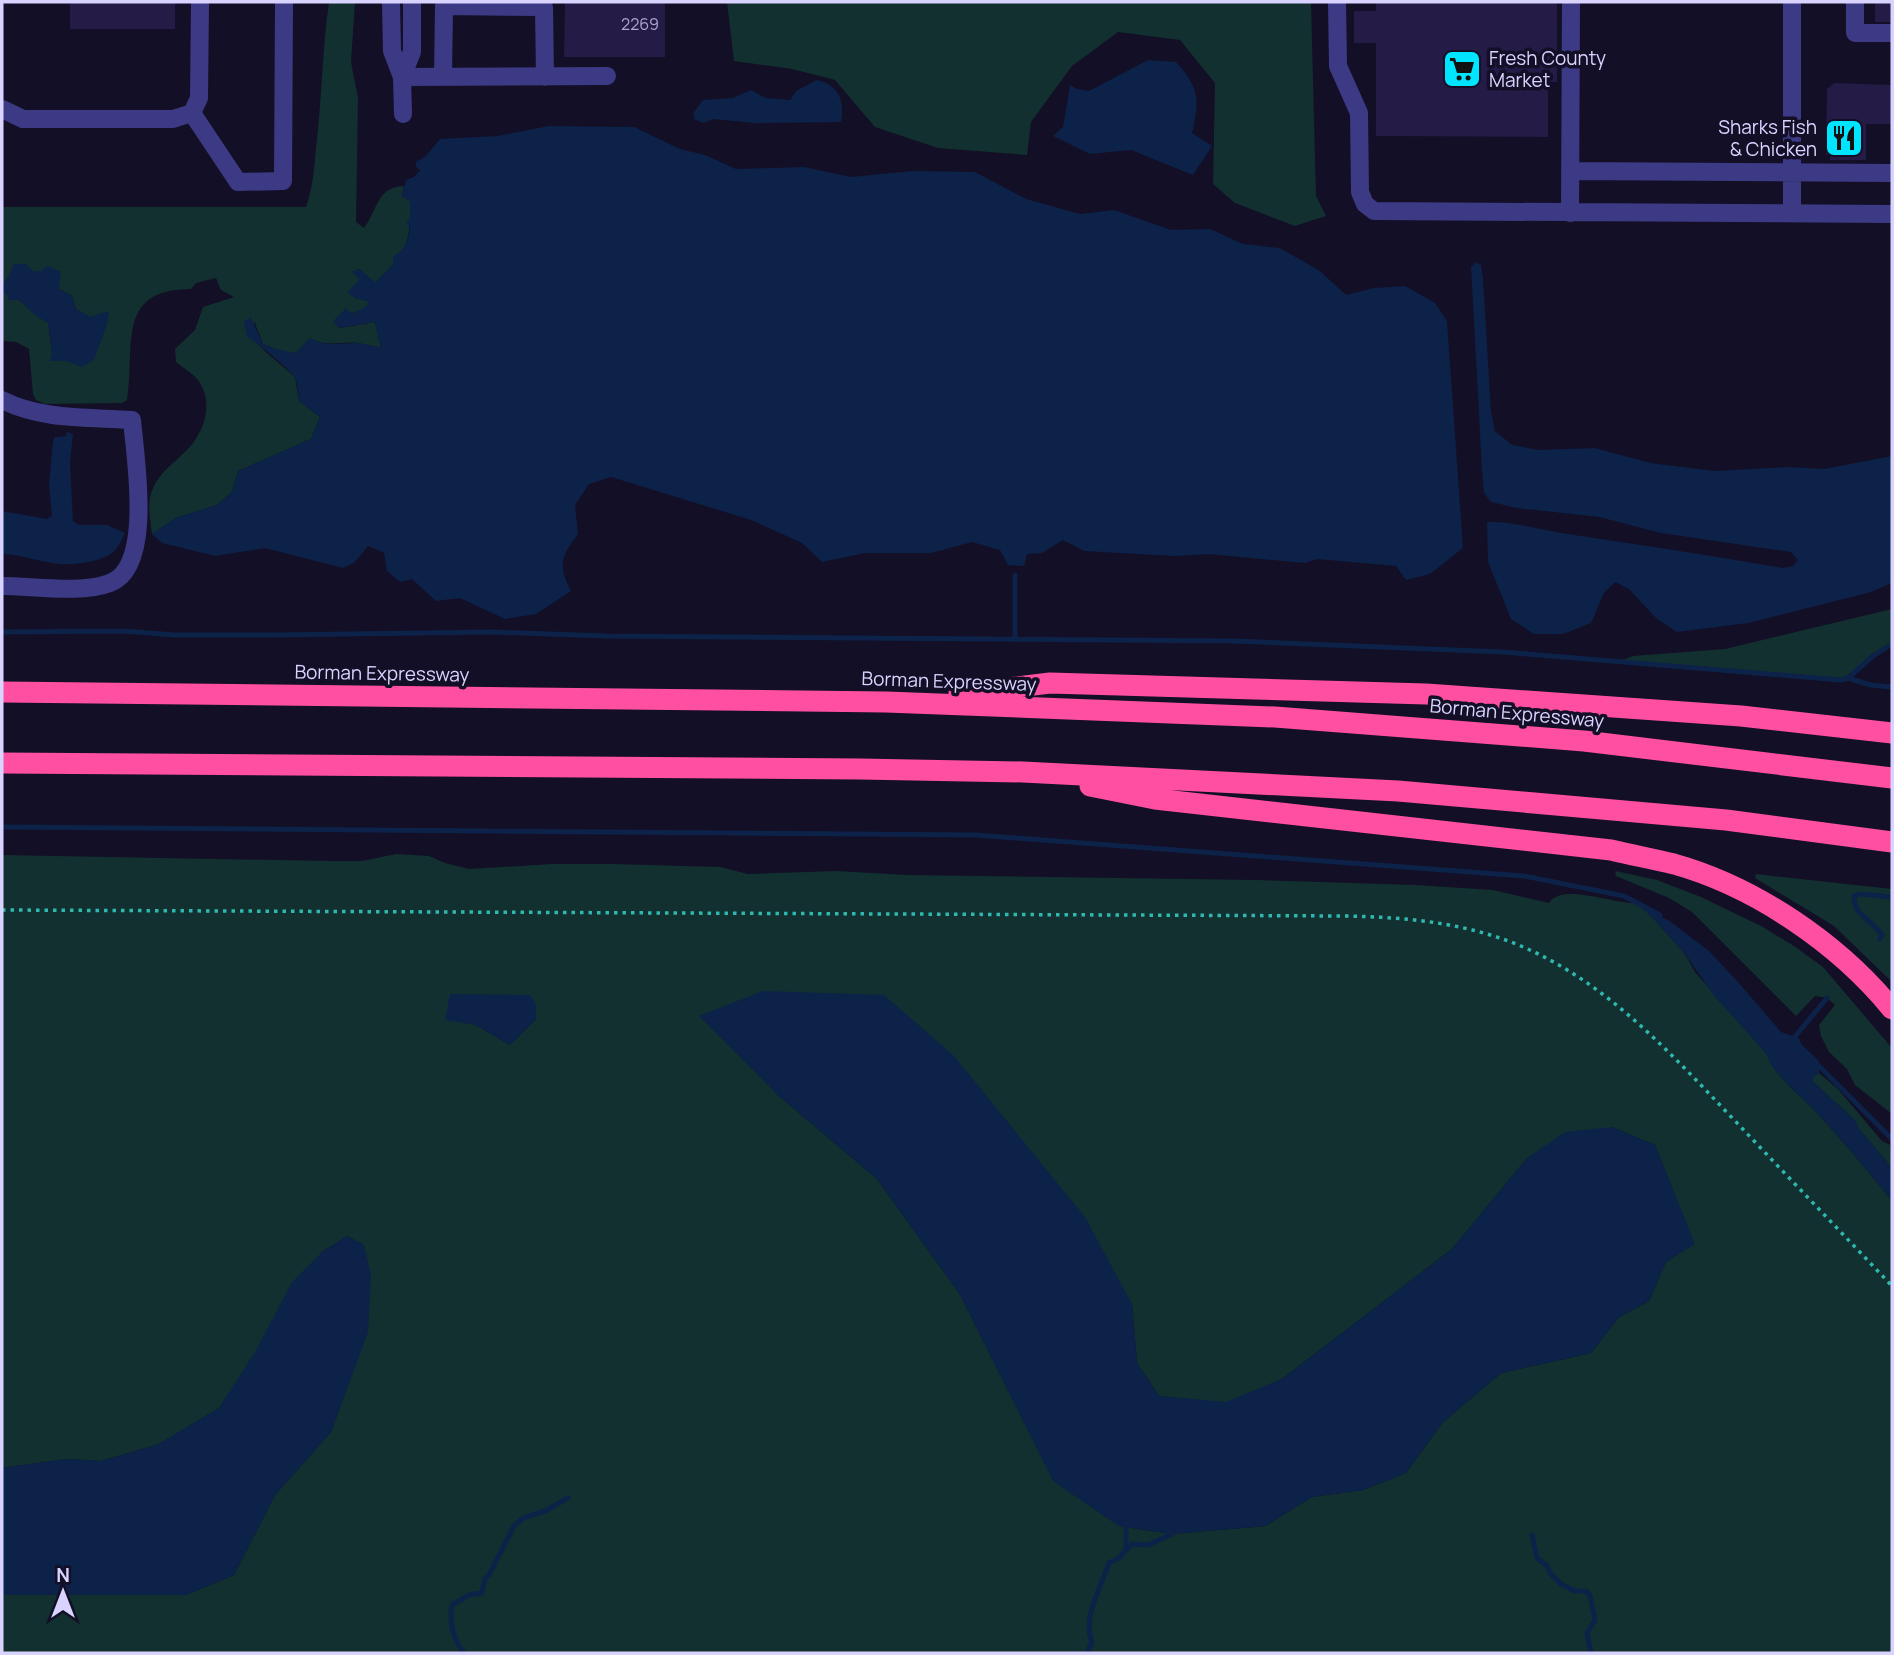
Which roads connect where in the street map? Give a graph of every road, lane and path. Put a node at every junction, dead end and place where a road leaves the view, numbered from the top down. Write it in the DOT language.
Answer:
graph roads {
  1 [pos="200,2"];
  2 [pos="284,2"];
  3 [pos="391,2"];
  4 [pos="412,2"];
  5 [pos="1337,2"];
  6 [pos="1571,2"];
  7 [pos="1792,2"];
  8 [pos="1854,2"];
  9 [pos="1892,33"];
  10 [pos="607,76"];
  11 [pos="402,77"];
  12 [pos="443,77"];
  13 [pos="545,77"];
  14 [pos="2,109"];
  15 [pos="192,113"];
  16 [pos="402,114"];
  17 [pos="23,119"];
  18 [pos="2,120"];
  19 [pos="1570,171"];
  20 [pos="1792,173"];
  21 [pos="1892,173"];
  22 [pos="1570,213"];
  23 [pos="1792,213"];
  24 [pos="1892,214"];
  25 [pos="2,400"];
  26 [pos="2,586"];
  27 [pos="2,692"];
  28 [pos="886,702"];
  29 [pos="1892,733"];
  30 [pos="2,763"];
  31 [pos="1023,772"];
  32 [pos="1892,778"];
  33 [pos="1892,842"];
  34 [pos="2,910"];
  35 [pos="1892,1009"];
  36 [pos="1892,1286"];
  1 -- 15 [label="street"];
  2 -- 15 [label="street"];
  3 -- 11 [label="street"];
  4 -- 11 [label="street"];
  5 -- 22 [label="street"];
  6 -- 19 [label="street"];
  7 -- 20 [label="street"];
  8 -- 9 [label="street"];
  10 -- 13 [label="street"];
  11 -- 12 [label="street"];
  11 -- 16 [label="street"];
  12 -- 13 [label="street"];
  12 -- 13 [label="street"];
  14 -- 17 [label="street"];
  15 -- 17 [label="street"];
  17 -- 18 [label="street"];
  19 -- 20 [label="street"];
  19 -- 22 [label="street"];
  20 -- 21 [label="street"];
  20 -- 23 [label="street"];
  22 -- 23 [label="street"];
  23 -- 24 [label="street"];
  25 -- 26 [label="street"];
  27 -- 28 [label="highway, Borman Expressway"];
  28 -- 29 [label="highway"];
  28 -- 32 [label="highway, Borman Expressway"];
  30 -- 31 [label="highway"];
  31 -- 33 [label="highway"];
  31 -- 35 [label="highway"];
  34 -- 36 [label="path"];
}
